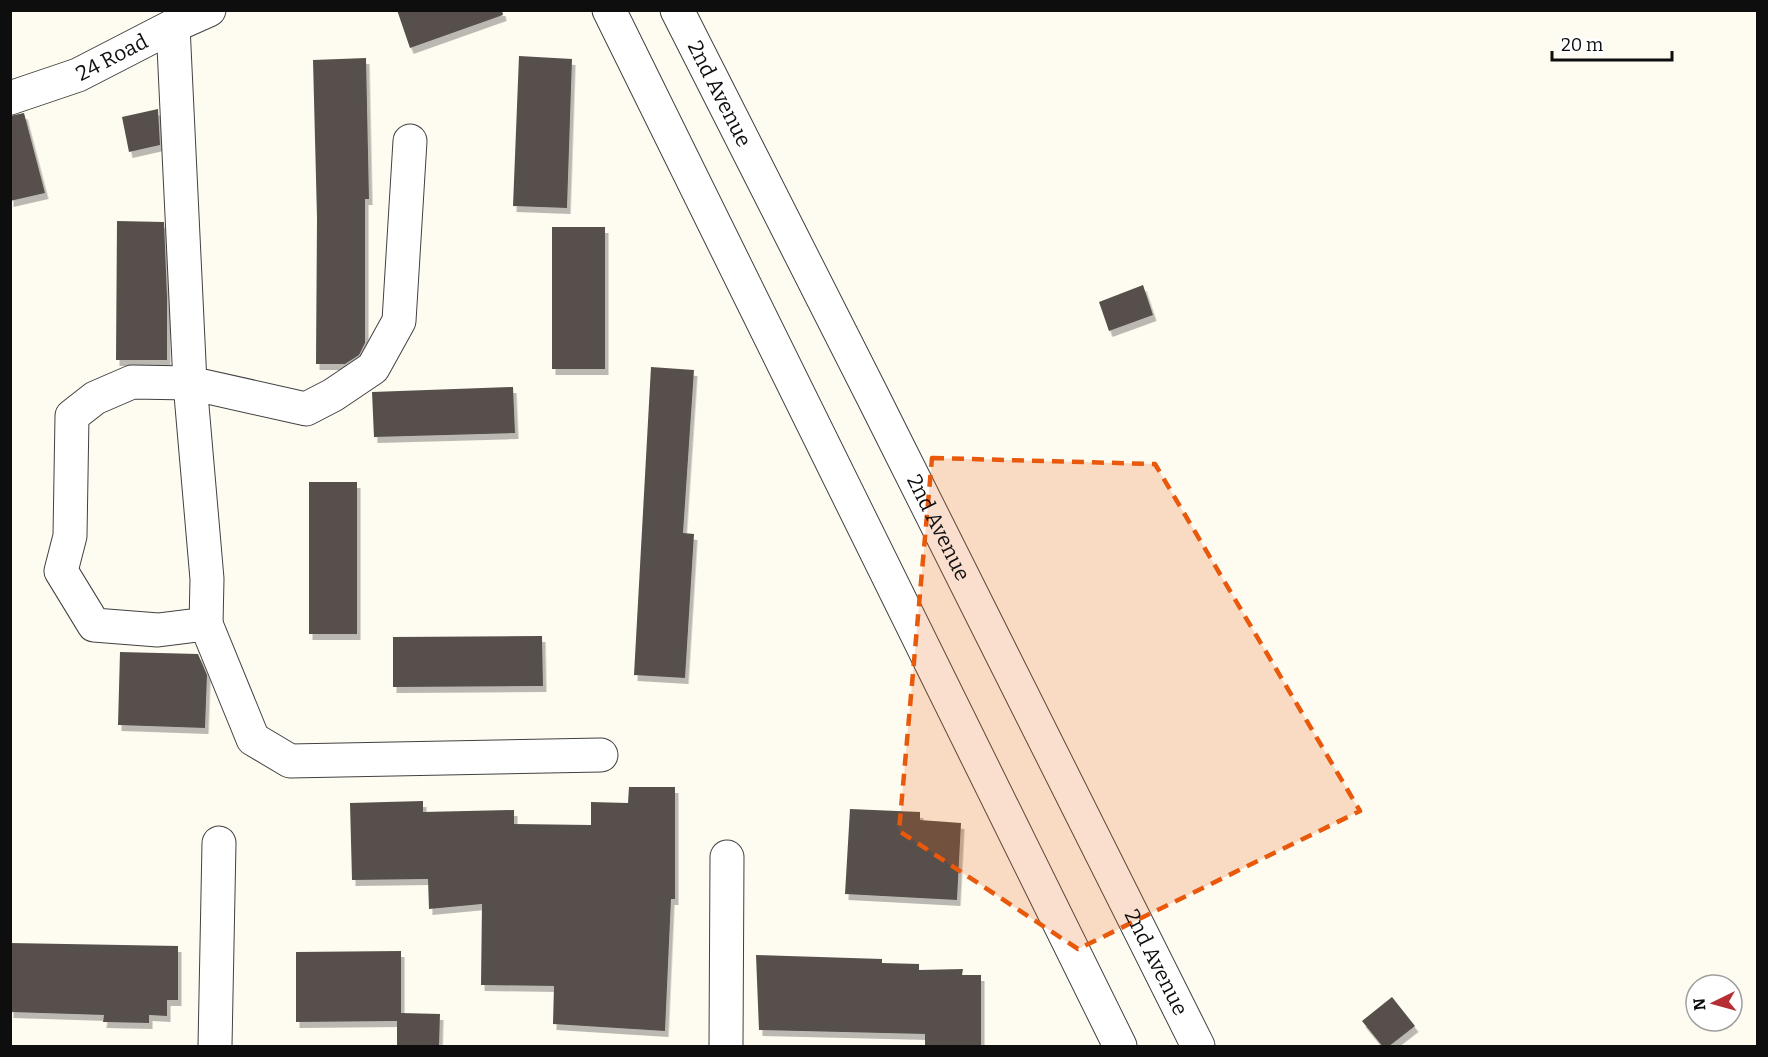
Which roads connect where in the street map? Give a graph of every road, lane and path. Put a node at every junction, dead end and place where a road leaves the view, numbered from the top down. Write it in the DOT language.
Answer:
graph roads {
  1 [pos="209,10"];
  2 [pos="609,10"];
  3 [pos="677,10"];
  4 [pos="173,26"];
  5 [pos="10,98"];
  6 [pos="410,141"];
  7 [pos="190,383"];
  8 [pos="206,624"];
  9 [pos="601,755"];
  10 [pos="219,843"];
  11 [pos="727,857"];
  12 [pos="215,1047"];
  13 [pos="726,1047"];
  14 [pos="1120,1047"];
  15 [pos="1198,1047"];
  1 -- 4 [label="street, 24 Road"];
  2 -- 14 [label="street"];
  3 -- 15 [label="street, 2nd Avenue"];
  4 -- 5 [label="street, 24 Road"];
  4 -- 7 [label="street"];
  6 -- 7 [label="street"];
  7 -- 8 [label="street"];
  7 -- 8 [label="street"];
  8 -- 9 [label="street"];
  10 -- 12 [label="street"];
  11 -- 13 [label="street"];
}
